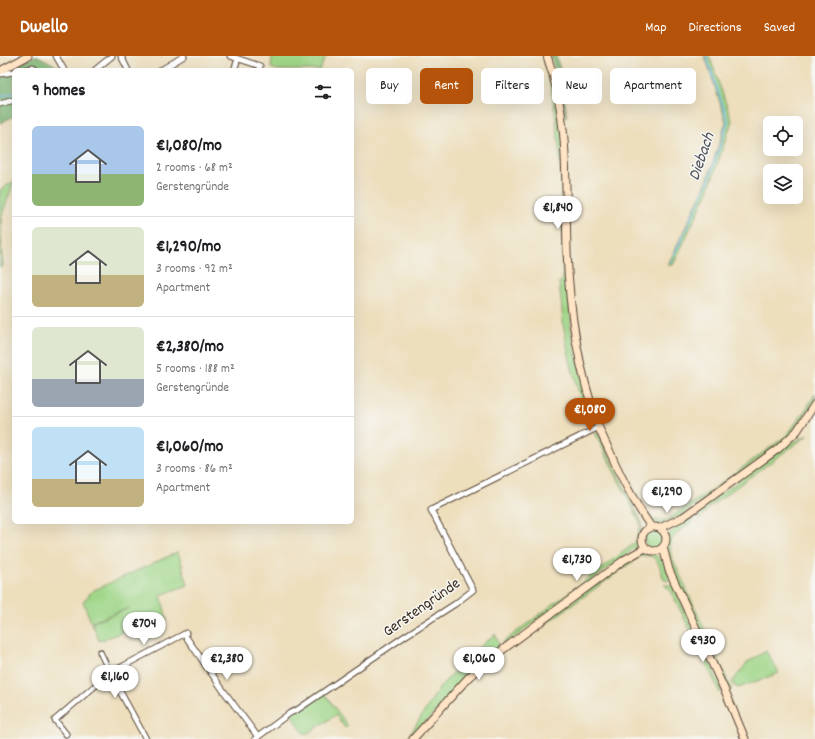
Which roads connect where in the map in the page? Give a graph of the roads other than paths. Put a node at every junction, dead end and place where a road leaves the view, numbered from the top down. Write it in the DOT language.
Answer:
graph roads {
  1 [pos="28,56"];
  2 [pos="56,56"];
  3 [pos="112,56"];
  4 [pos="121,56"];
  5 [pos="184,56"];
  6 [pos="230,56"];
  7 [pos="547,56"];
  8 [pos="238,59"];
  9 [pos="63,68"];
  10 [pos="97,68"];
  11 [pos="127,68"];
  12 [pos="164,68"];
  13 [pos="235,68"];
  14 [pos="259,68"];
  15 [pos="0,71"];
  16 [pos="12,72"];
  17 [pos="0,74"];
  18 [pos="12,101"];
  19 [pos="0,104"];
  20 [pos="815,404"];
  21 [pos="598,427"];
  22 [pos="683,517"];
  23 [pos="660,528"];
  24 [pos="648,529"];
  25 [pos="666,535"];
  26 [pos="643,545"];
  27 [pos="663,547"];
  28 [pos="656,552"];
  29 [pos="669,570"];
  30 [pos="100,652"];
  31 [pos="110,673"];
  32 [pos="66,734"];
  33 [pos="256,738"];
  34 [pos="146,739"];
  35 [pos="413,739"];
  36 [pos="745,739"];
  1 -- 15 [label="main road"];
  2 -- 9 [label="street"];
  3 -- 10 [label="street"];
  4 -- 11 [label="street"];
  5 -- 12 [label="street"];
  6 -- 8 [label="street"];
  7 -- 21 [label="main road"];
  8 -- 13 [label="street"];
  8 -- 14 [label="street"];
  16 -- 17 [label="street"];
  18 -- 19 [label="street"];
  20 -- 22 [label="main road"];
  21 -- 24 [label="main road"];
  21 -- 33 [label="street, Gerstengründe"];
  22 -- 23 [label="main road"];
  22 -- 25 [label="main road"];
  23 -- 24 [label="main road"];
  23 -- 25 [label="main road"];
  24 -- 26 [label="main road"];
  25 -- 27 [label="main road"];
  26 -- 28 [label="main road"];
  26 -- 35 [label="main road"];
  27 -- 28 [label="main road"];
  27 -- 29 [label="main road"];
  28 -- 29 [label="main road"];
  29 -- 36 [label="main road"];
  30 -- 31 [label="street"];
  31 -- 32 [label="street"];
  31 -- 33 [label="street, Gerstengründe"];
  31 -- 34 [label="street"];
}
